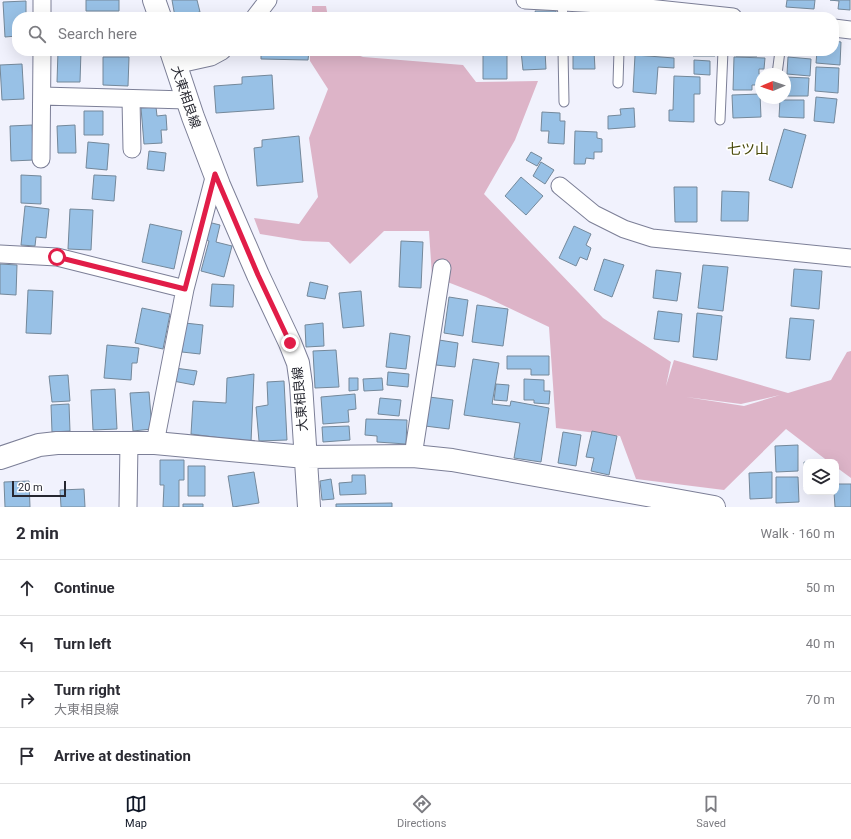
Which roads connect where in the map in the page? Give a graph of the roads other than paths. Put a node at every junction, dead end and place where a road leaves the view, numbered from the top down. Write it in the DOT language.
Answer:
graph roads {
  1 [pos="42,0"];
  2 [pos="154,0"];
  3 [pos="268,0"];
  4 [pos="525,0"];
  5 [pos="563,9"];
  6 [pos="620,11"];
  7 [pos="42,12"];
  8 [pos="158,12"];
  9 [pos="258,12"];
  10 [pos="638,12"];
  11 [pos="839,29"];
  12 [pos="851,30"];
  13 [pos="42,56"];
  14 [pos="213,56"];
  15 [pos="563,56"];
  16 [pos="619,56"];
  17 [pos="723,56"];
  18 [pos="779,56"];
  19 [pos="173,58"];
  20 [pos="778,68"];
  21 [pos="618,83"];
  22 [pos="42,96"];
  23 [pos="131,99"];
  24 [pos="187,100"];
  25 [pos="564,102"];
  26 [pos="720,120"];
  27 [pos="132,149"];
  28 [pos="41,159"];
  29 [pos="215,174"];
  30 [pos="560,186"];
  31 [pos="0,254"];
  32 [pos="851,258"];
  33 [pos="442,268"];
  34 [pos="185,289"];
  35 [pos="129,443"];
  36 [pos="155,443"];
  37 [pos="412,456"];
  38 [pos="305,457"];
  39 [pos="0,458"];
  40 [pos="640,501"];
  41 [pos="128,507"];
  42 [pos="309,507"];
  43 [pos="714,507"];
  1 -- 7 [label="street"];
  2 -- 8 [label="street"];
  3 -- 9 [label="street"];
  4 -- 5 [label="street"];
  5 -- 6 [label="street"];
  6 -- 10 [label="street"];
  11 -- 12 [label="street"];
  13 -- 22 [label="street"];
  14 -- 19 [label="street"];
  15 -- 25 [label="lane"];
  16 -- 21 [label="lane"];
  17 -- 26 [label="lane"];
  18 -- 20 [label="lane"];
  19 -- 24 [label="street, 大東相良線"];
  22 -- 23 [label="street"];
  22 -- 28 [label="street"];
  23 -- 24 [label="street"];
  23 -- 27 [label="street"];
  24 -- 29 [label="street, 大東相良線"];
  29 -- 34 [label="street"];
  29 -- 38 [label="street, 大東相良線"];
  30 -- 32 [label="street"];
  31 -- 34 [label="street"];
  33 -- 37 [label="street"];
  34 -- 36 [label="street"];
  35 -- 36 [label="street"];
  35 -- 39 [label="street"];
  35 -- 41 [label="street"];
  36 -- 38 [label="street"];
  37 -- 38 [label="street"];
  37 -- 40 [label="street"];
  38 -- 42 [label="street, 大東相良線"];
  40 -- 43 [label="street"];
}
